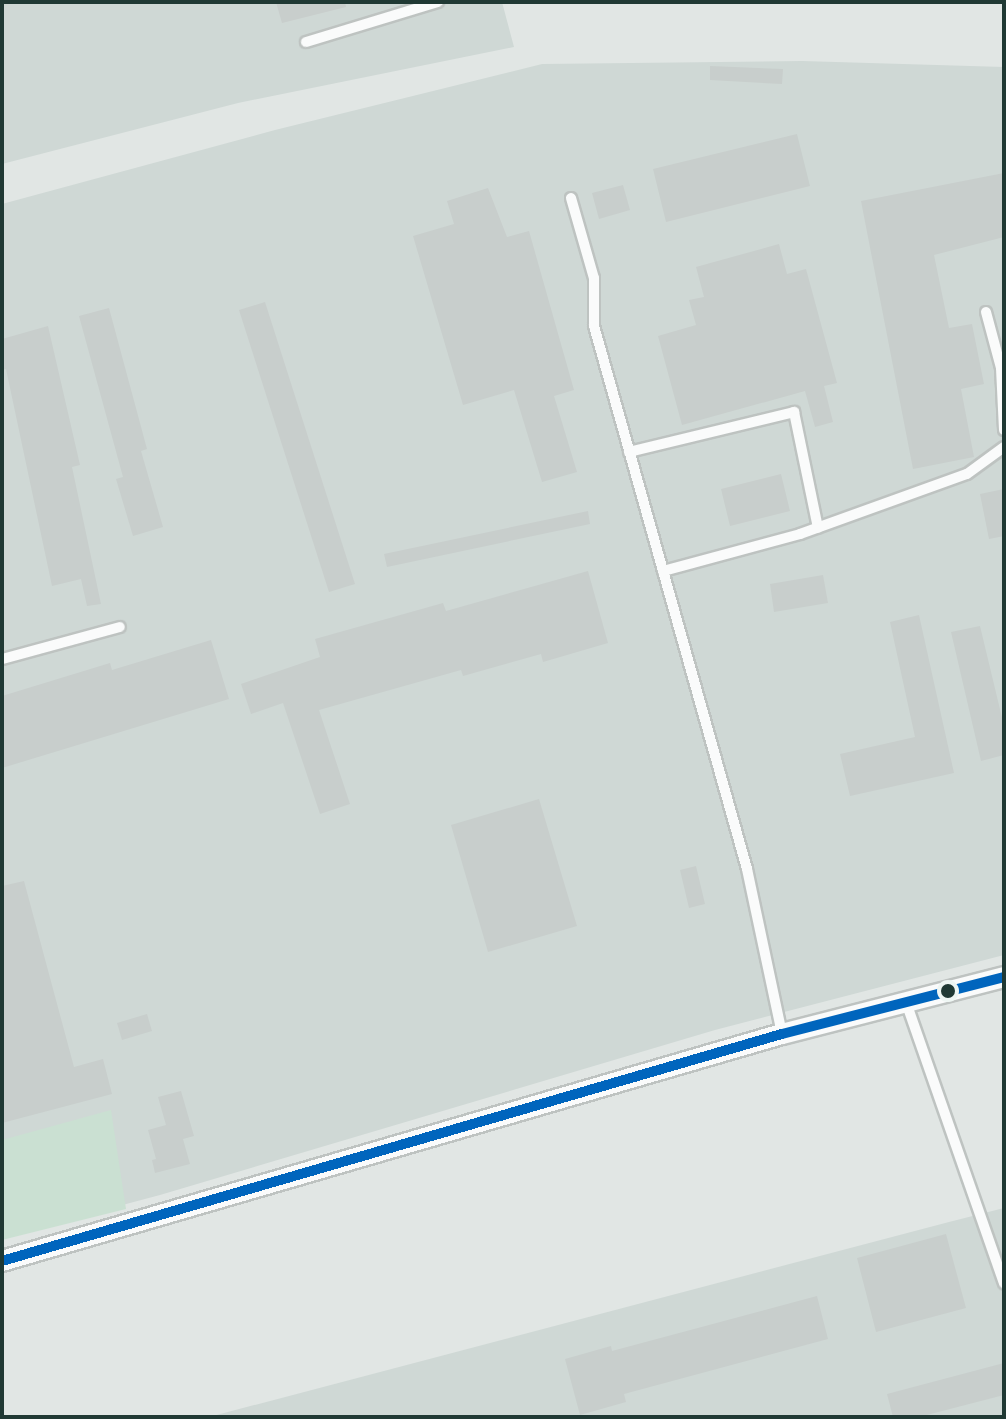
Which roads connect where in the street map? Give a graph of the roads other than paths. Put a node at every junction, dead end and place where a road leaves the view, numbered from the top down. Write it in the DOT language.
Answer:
graph roads {
  1 [pos="438,2"];
  2 [pos="306,42"];
  3 [pos="571,198"];
  4 [pos="986,312"];
  5 [pos="1004,430"];
  6 [pos="1004,447"];
  7 [pos="629,452"];
  8 [pos="818,528"];
  9 [pos="663,571"];
  10 [pos="120,627"];
  11 [pos="2,659"];
  12 [pos="1004,977"];
  13 [pos="905,1000"];
  14 [pos="782,1034"];
  15 [pos="2,1261"];
  16 [pos="1004,1283"];
  1 -- 2 [label="lane"];
  3 -- 7 [label="lane"];
  4 -- 5 [label="lane"];
  6 -- 8 [label="lane"];
  7 -- 8 [label="lane"];
  7 -- 9 [label="lane"];
  8 -- 9 [label="lane"];
  9 -- 14 [label="lane"];
  10 -- 11 [label="lane"];
  12 -- 13 [label="street"];
  13 -- 14 [label="street"];
  13 -- 16 [label="lane"];
  14 -- 15 [label="street"];
}
